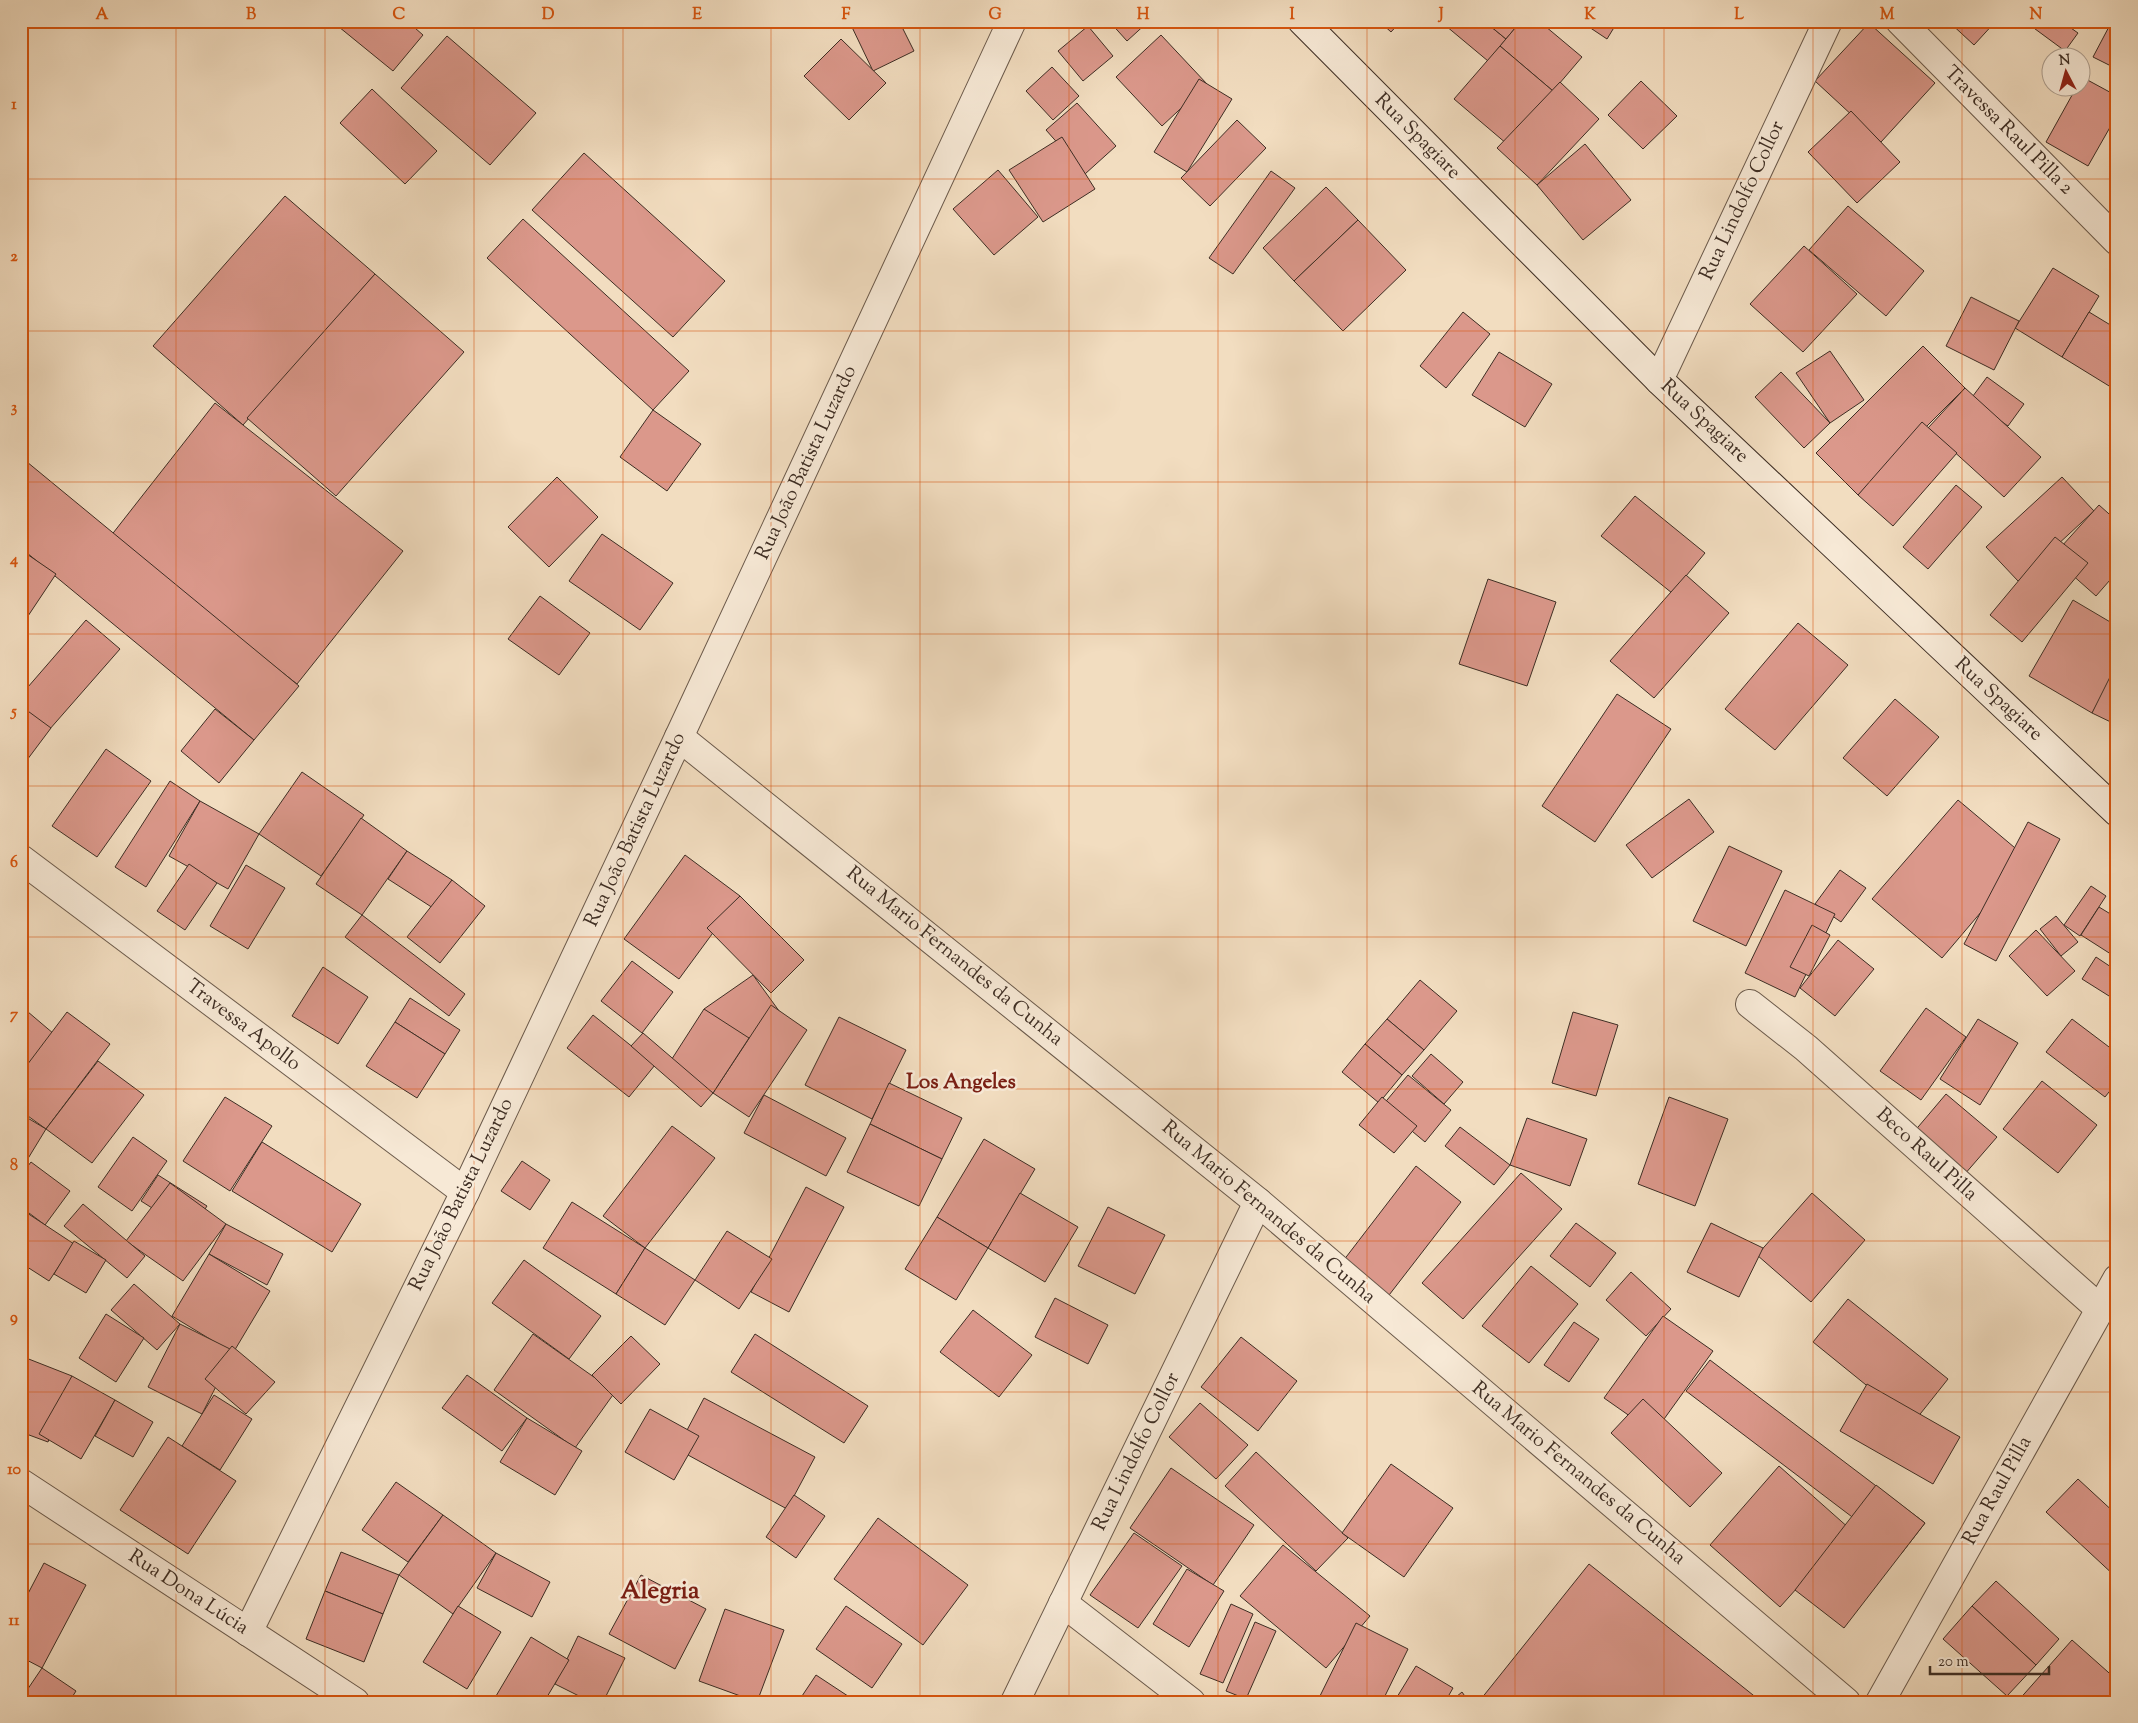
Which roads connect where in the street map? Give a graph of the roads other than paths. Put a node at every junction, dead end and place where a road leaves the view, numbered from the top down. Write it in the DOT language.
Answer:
graph roads {
  1 [pos="1012,21"];
  2 [pos="1302,21"];
  3 [pos="1828,21"];
  4 [pos="1900,21"];
  5 [pos="2117,241"];
  6 [pos="1659,380"];
  7 [pos="679,737"];
  8 [pos="2117,812"];
  9 [pos="21,859"];
  10 [pos="1750,1004"];
  11 [pos="465,1192"];
  12 [pos="1258,1202"];
  13 [pos="2117,1280"];
  14 [pos="2100,1309"];
  15 [pos="21,1483"];
  16 [pos="1064,1603"];
  17 [pos="248,1632"];
  18 [pos="355,1702"];
  19 [pos="1015,1702"];
  20 [pos="1191,1702"];
  21 [pos="1846,1702"];
  22 [pos="1880,1702"];
  1 -- 7 [label="street, Rua João Batista Luzardo"];
  2 -- 6 [label="street, Rua Spagiare"];
  3 -- 6 [label="street, Rua Lindolfo Collor"];
  4 -- 5 [label="street, Travessa Raul Pilla 2"];
  6 -- 8 [label="street, Rua Spagiare"];
  7 -- 11 [label="street, Rua João Batista Luzardo"];
  7 -- 12 [label="street, Rua Mario Fernandes da Cunha"];
  9 -- 11 [label="street, Travessa Apollo"];
  10 -- 14 [label="street, Beco Raul Pilla"];
  11 -- 17 [label="street, Rua João Batista Luzardo"];
  12 -- 16 [label="street, Rua Lindolfo Collor"];
  12 -- 21 [label="street, Rua Mario Fernandes da Cunha"];
  13 -- 14 [label="street, Rua Raul Pilla"];
  14 -- 22 [label="street, Rua Raul Pilla"];
  15 -- 17 [label="street, Rua Dona Lúcia"];
  16 -- 19 [label="street, Rua Lindolfo Collor"];
  16 -- 20 [label="street"];
  17 -- 18 [label="street, Rua Dona Lúcia"];
}
